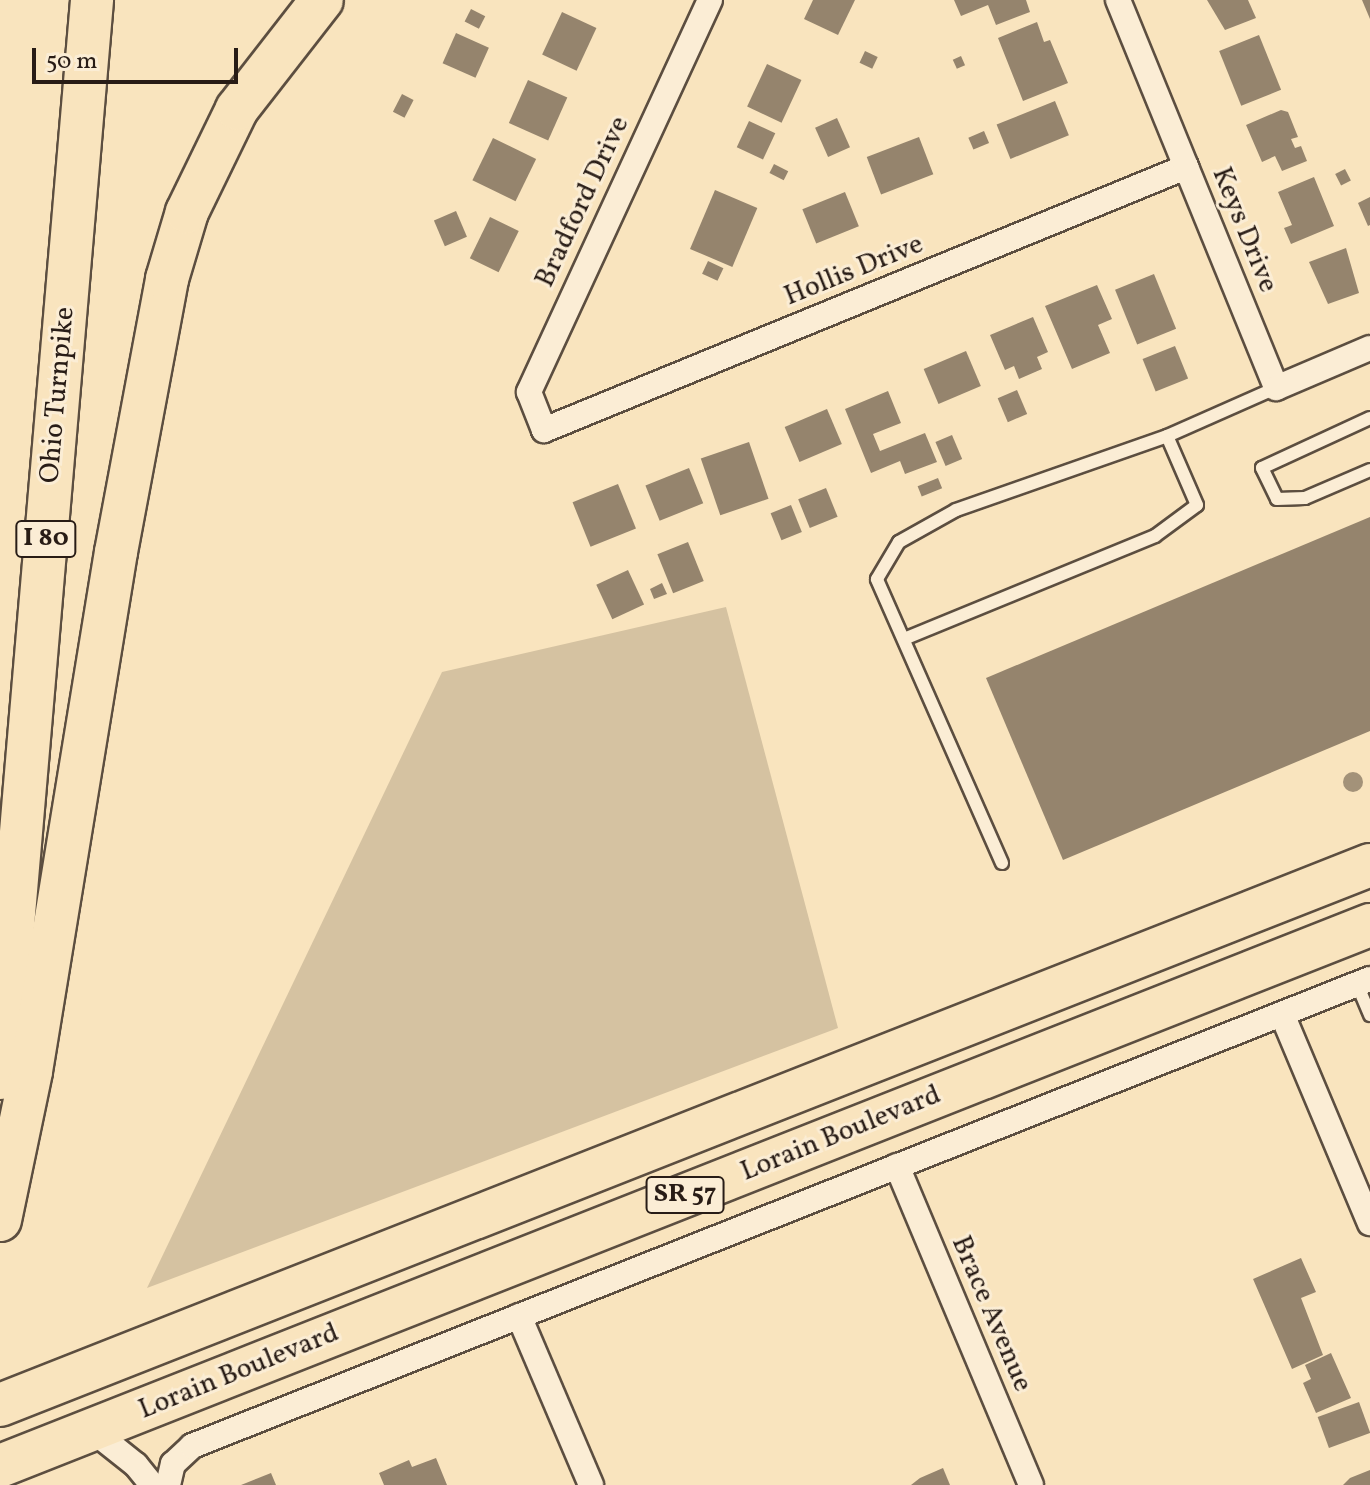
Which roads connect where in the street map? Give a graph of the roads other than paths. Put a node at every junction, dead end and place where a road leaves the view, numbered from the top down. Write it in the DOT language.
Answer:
graph roads {
  1 [pos="92,0"];
  2 [pos="322,0"];
  3 [pos="710,0"];
  4 [pos="1118,0"];
  5 [pos="1186,167"];
  6 [pos="1370,348"];
  7 [pos="1276,388"];
  8 [pos="1370,418"];
  9 [pos="544,430"];
  10 [pos="1167,436"];
  11 [pos="1370,470"];
  12 [pos="904,639"];
  13 [pos="1002,863"];
  14 [pos="1370,865"];
  15 [pos="1370,925"];
  16 [pos="1364,982"];
  17 [pos="1282,1014"];
  18 [pos="1370,1015"];
  19 [pos="0,1078"];
  20 [pos="897,1166"];
  21 [pos="0,1220"];
  22 [pos="1370,1223"];
  23 [pos="519,1316"];
  24 [pos="0,1405"];
  25 [pos="92,1430"];
  26 [pos="0,1466"];
  27 [pos="152,1485"];
  28 [pos="168,1485"];
  29 [pos="591,1485"];
  30 [pos="1031,1485"];
  1 -- 19 [label="highway, Ohio Turnpike / I 80"];
  2 -- 21 [label="highway"];
  3 -- 9 [label="street, Bradford Drive"];
  4 -- 5 [label="street, Keys Drive"];
  5 -- 7 [label="street, Keys Drive"];
  5 -- 9 [label="street, Hollis Drive"];
  6 -- 7 [label="street"];
  7 -- 10 [label="lane"];
  8 -- 11 [label="lane"];
  10 -- 12 [label="lane"];
  10 -- 12 [label="lane"];
  12 -- 13 [label="lane"];
  14 -- 24 [label="highway, Lorain Boulevard / SR 57"];
  15 -- 25 [label="highway, Lorain Boulevard / SR 57"];
  16 -- 17 [label="street, Lorain Boulevard"];
  16 -- 18 [label="lane"];
  17 -- 20 [label="street, Lorain Boulevard"];
  17 -- 22 [label="street"];
  20 -- 23 [label="street, Lorain Boulevard"];
  20 -- 30 [label="street, Brace Avenue"];
  23 -- 28 [label="street, Lorain Boulevard"];
  23 -- 29 [label="street"];
  25 -- 26 [label="highway, Lorain Boulevard / SR 57"];
  25 -- 27 [label="street"];
}
